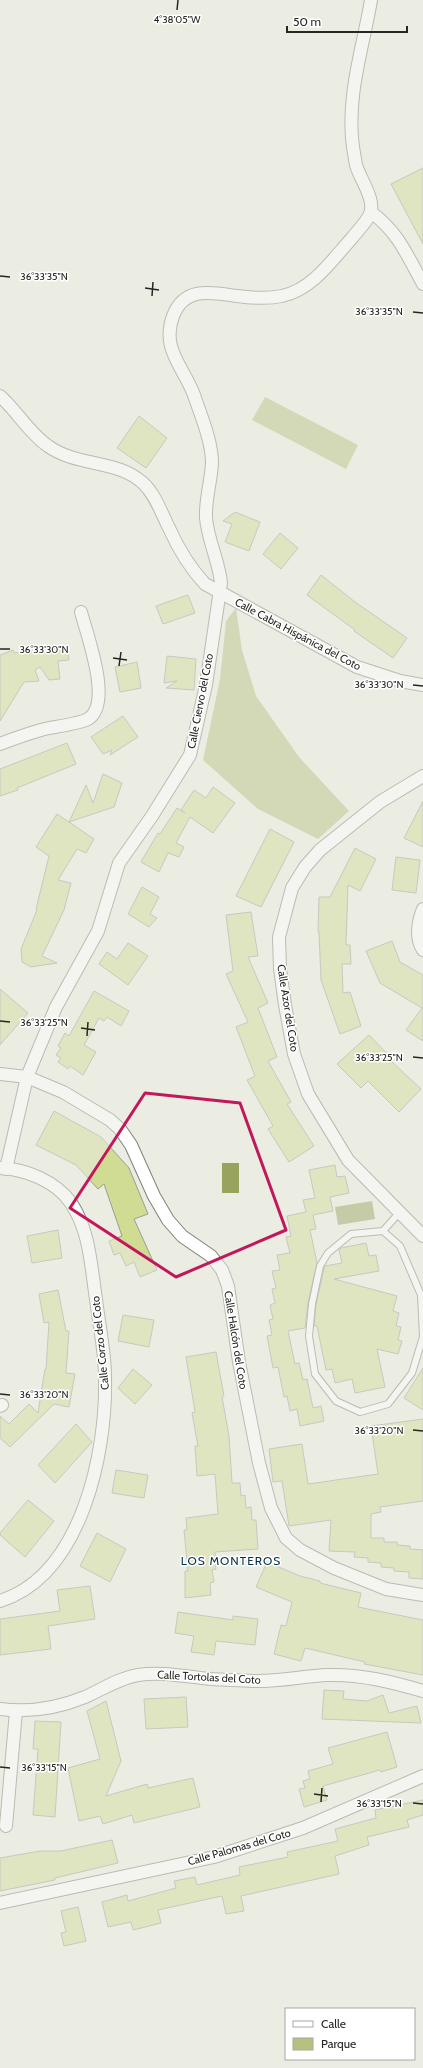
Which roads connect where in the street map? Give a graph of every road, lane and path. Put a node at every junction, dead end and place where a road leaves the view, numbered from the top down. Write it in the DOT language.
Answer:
graph roads {
  1 [pos="371,0"];
  2 [pos="371,212"];
  3 [pos="423,284"];
  4 [pos="0,396"];
  5 [pos="220,592"];
  6 [pos="81,612"];
  7 [pos="423,685"];
  8 [pos="0,744"];
  9 [pos="423,776"];
  10 [pos="423,909"];
  11 [pos="423,950"];
  12 [pos="0,1074"];
  13 [pos="27,1077"];
  14 [pos="3,1168"];
  15 [pos="399,1212"];
  16 [pos="383,1230"];
  17 [pos="423,1236"];
  18 [pos="423,1595"];
  19 [pos="0,1601"];
  20 [pos="423,1691"];
  21 [pos="0,1710"];
  22 [pos="16,1711"];
  23 [pos="423,1776"];
  24 [pos="3,1821"];
  25 [pos="0,1903"];
  1 -- 2 [label="street"];
  2 -- 3 [label="street"];
  2 -- 5 [label="street, Calle Ciervo del Coto"];
  4 -- 5 [label="street"];
  5 -- 7 [label="street, Calle Cabra Hispánica del Coto"];
  5 -- 13 [label="street, Calle Ciervo del Coto"];
  6 -- 8 [label="street"];
  9 -- 15 [label="street, Calle Azor del Coto"];
  10 -- 11 [label="street"];
  12 -- 13 [label="street, Calle Halcón del Coto"];
  13 -- 14 [label="street, Calle Ciervo del Coto"];
  13 -- 18 [label="street, Calle Halcón del Coto"];
  14 -- 19 [label="street, Calle Corzo del Coto"];
  15 -- 16 [label="lane"];
  15 -- 17 [label="street, Calle Azor del Coto"];
  16 -- 16 [label="lane"];
  20 -- 22 [label="street, Calle Tortolas del Coto"];
  21 -- 22 [label="street, Calle Tortolas del Coto"];
  22 -- 24 [label="street"];
  23 -- 25 [label="street, Calle Palomas del Coto"];
}
